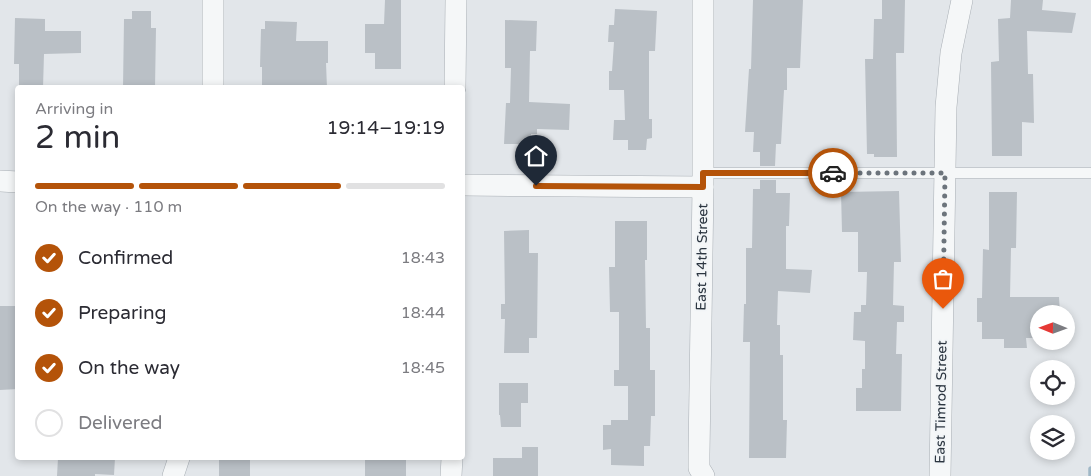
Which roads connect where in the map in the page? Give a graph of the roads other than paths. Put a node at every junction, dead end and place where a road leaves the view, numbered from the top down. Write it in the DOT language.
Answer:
graph roads {
  1 [pos="213,0"];
  2 [pos="456,0"];
  3 [pos="703,0"];
  4 [pos="962,0"];
  5 [pos="214,85"];
  6 [pos="455,85"];
  7 [pos="945,173"];
  8 [pos="1091,173"];
  9 [pos="703,180"];
  10 [pos="0,181"];
  11 [pos="15,182"];
  12 [pos="465,185"];
  13 [pos="178,460"];
  14 [pos="452,460"];
  15 [pos="173,476"];
  16 [pos="451,476"];
  17 [pos="704,476"];
  18 [pos="940,476"];
  1 -- 5 [label="street"];
  2 -- 6 [label="street"];
  3 -- 9 [label="street, East 14th Street"];
  4 -- 7 [label="street, East Timrod Street"];
  7 -- 8 [label="lane"];
  7 -- 9 [label="lane"];
  7 -- 18 [label="street, East Timrod Street"];
  9 -- 12 [label="street"];
  9 -- 17 [label="street, East 14th Street"];
  10 -- 11 [label="street"];
  13 -- 15 [label="street"];
  14 -- 16 [label="street"];
}
